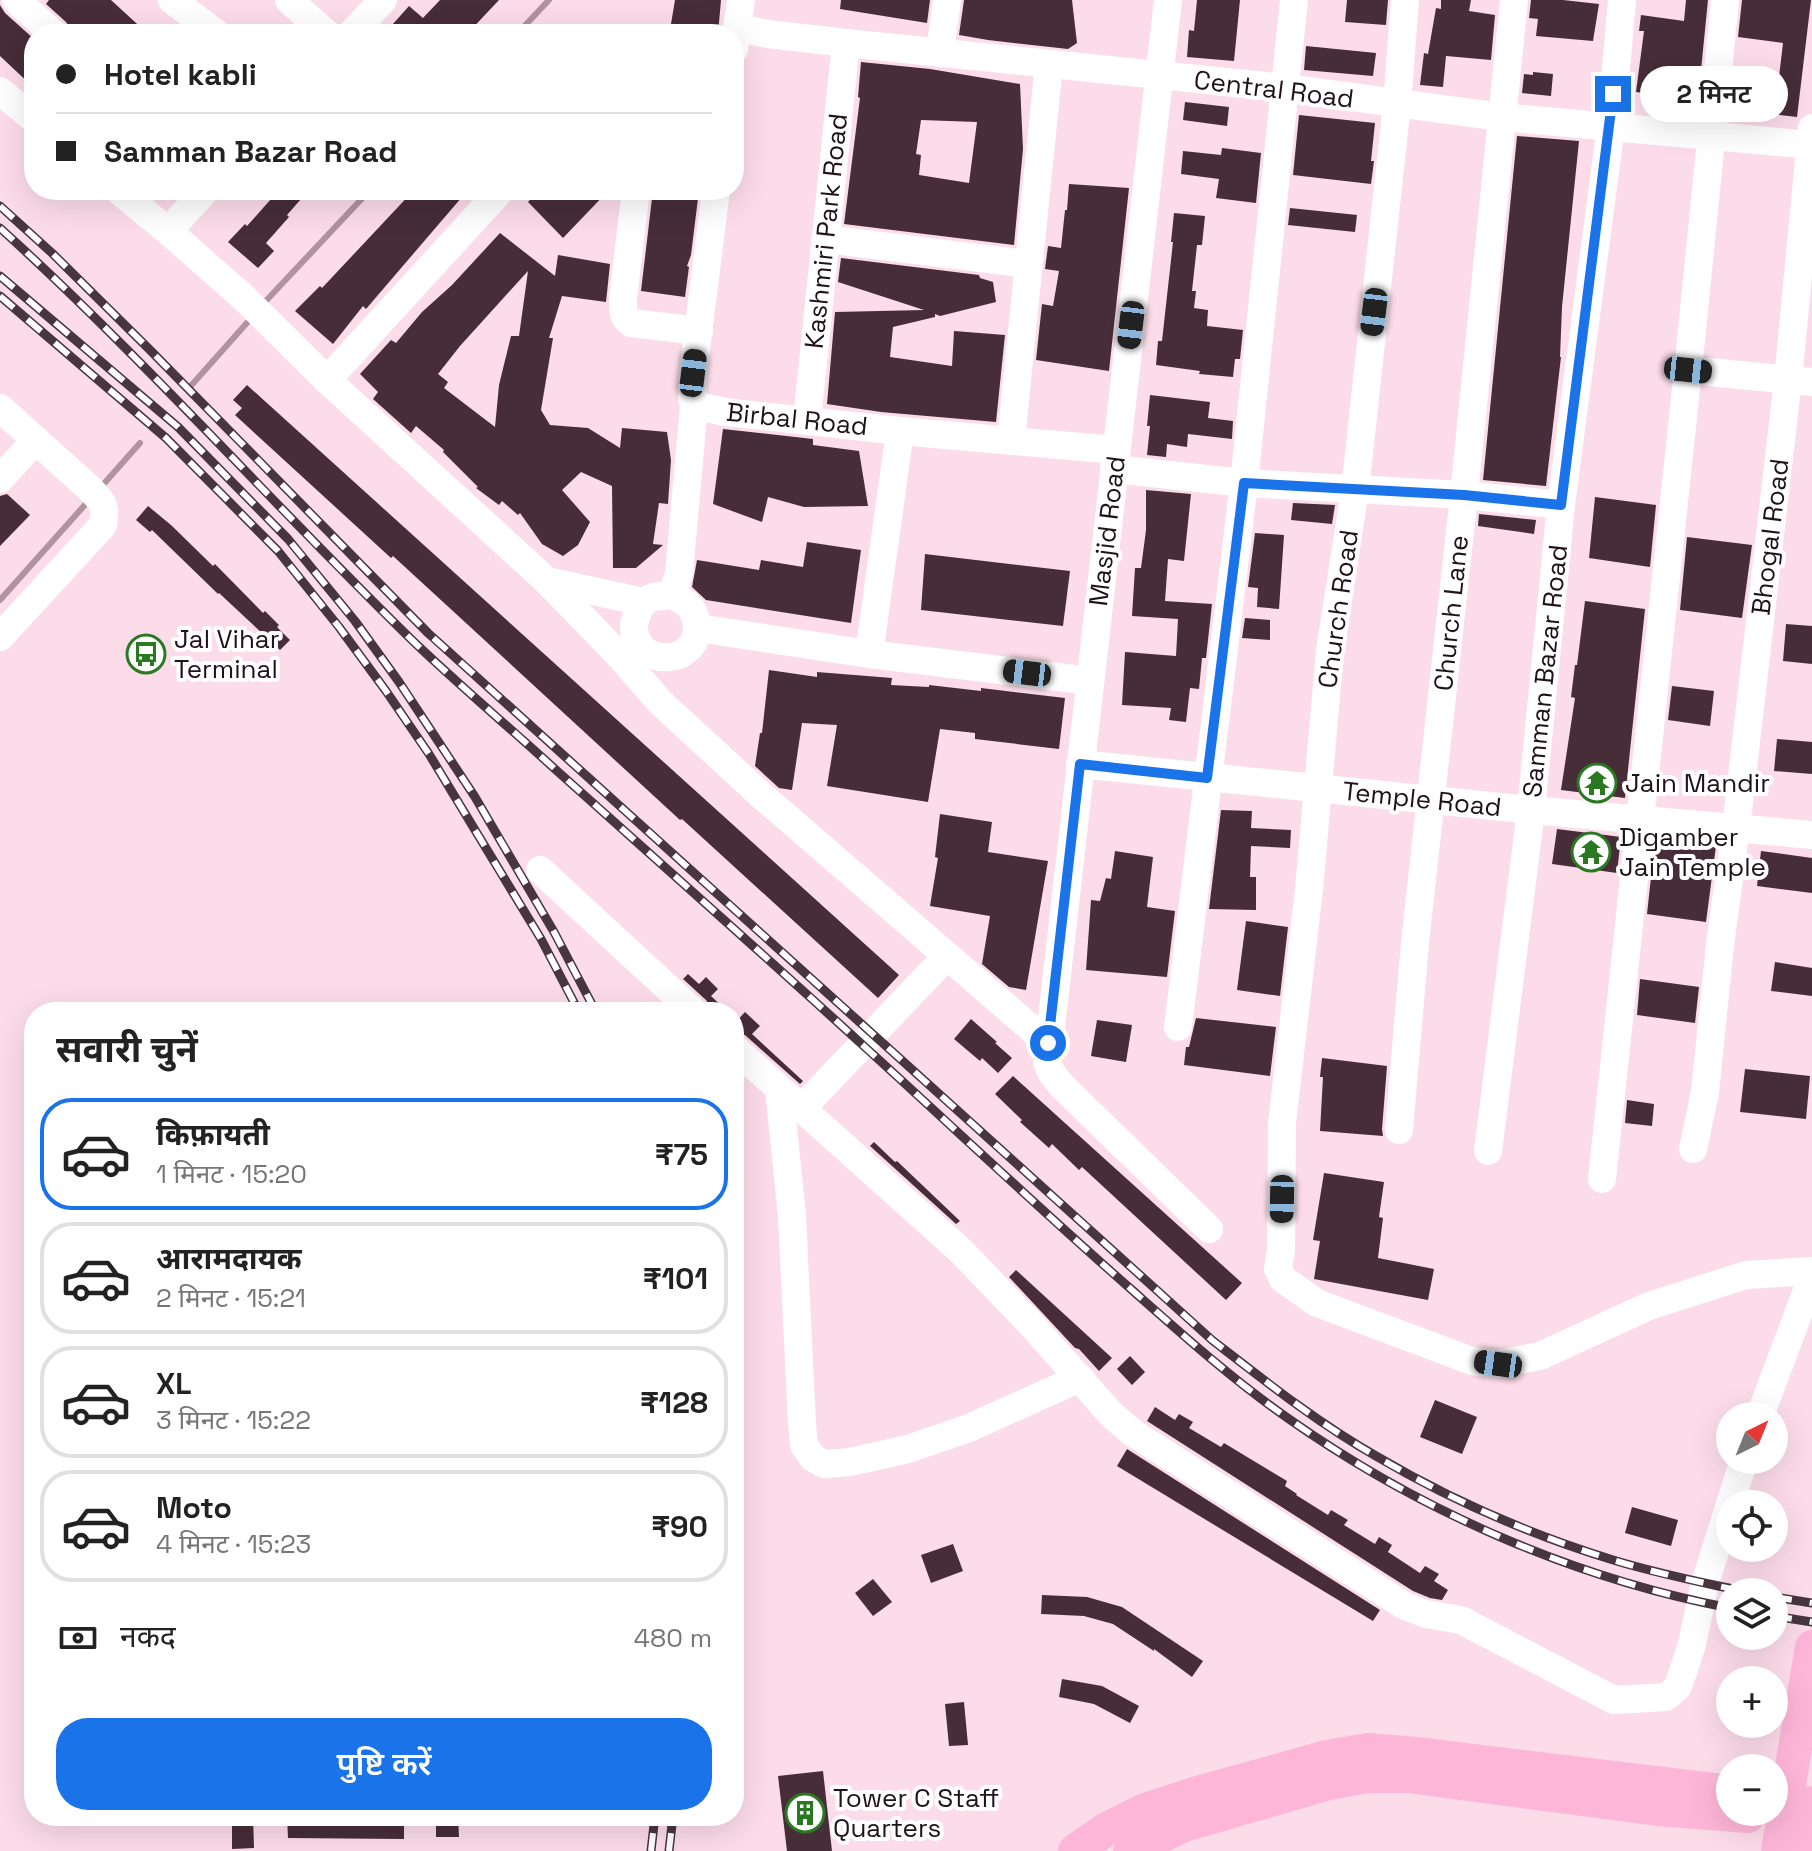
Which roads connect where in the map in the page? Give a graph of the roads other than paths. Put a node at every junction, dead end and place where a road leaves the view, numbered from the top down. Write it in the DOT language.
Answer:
graph roads {
  1 [pos="16,0"];
  2 [pos="172,0"];
  3 [pos="289,0"];
  4 [pos="383,0"];
  5 [pos="741,0"];
  6 [pos="947,0"];
  7 [pos="1168,0"];
  8 [pos="1294,0"];
  9 [pos="1405,0"];
  10 [pos="1514,0"];
  11 [pos="1622,0"];
  12 [pos="1725,0"];
  13 [pos="43,24"];
  14 [pos="204,24"];
  15 [pos="316,24"];
  16 [pos="360,24"];
  17 [pos="738,24"];
  18 [pos="744,38"];
  19 [pos="846,43"];
  20 [pos="940,52"];
  21 [pos="1049,64"];
  22 [pos="1159,75"];
  23 [pos="1285,88"];
  24 [pos="0,91"];
  25 [pos="1397,104"];
  26 [pos="24,111"];
  27 [pos="1501,117"];
  28 [pos="1611,126"];
  29 [pos="1711,136"];
  30 [pos="1811,139"];
  31 [pos="130,200"];
  32 [pos="197,200"];
  33 [pos="492,200"];
  34 [pos="635,200"];
  35 [pos="715,200"];
  36 [pos="168,231"];
  37 [pos="825,239"];
  38 [pos="1028,264"];
  39 [pos="699,331"];
  40 [pos="1688,370"];
  41 [pos="327,380"];
  42 [pos="1800,381"];
  43 [pos="694,405"];
  44 [pos="0,408"];
  45 [pos="807,420"];
  46 [pos="900,431"];
  47 [pos="36,440"];
  48 [pos="1011,440"];
  49 [pos="1115,460"];
  50 [pos="0,479"];
  51 [pos="1244,483"];
  52 [pos="1355,490"];
  53 [pos="1464,495"];
  54 [pos="1561,505"];
  55 [pos="547,581"];
  56 [pos="672,595"];
  57 [pos="643,602"];
  58 [pos="698,628"];
  59 [pos="0,637"];
  60 [pos="869,654"];
  61 [pos="670,658"];
  62 [pos="1090,681"];
  63 [pos="661,703"];
  64 [pos="1080,764"];
  65 [pos="1207,778"];
  66 [pos="1319,788"];
  67 [pos="1431,799"];
  68 [pos="1531,810"];
  69 [pos="1640,819"];
  70 [pos="1736,828"];
  71 [pos="1812,835"];
  72 [pos="540,870"];
  73 [pos="947,956"];
  74 [pos="683,1002"];
  75 [pos="1178,1027"];
  76 [pos="1047,1053"];
  77 [pos="744,1057"];
  78 [pos="779,1089"];
  79 [pos="801,1109"];
  80 [pos="1399,1130"];
  81 [pos="1693,1149"];
  82 [pos="1488,1151"];
  83 [pos="1602,1179"];
  84 [pos="1209,1229"];
  85 [pos="1812,1274"];
  86 [pos="1080,1378"];
  87 [pos="1765,1402"];
  88 [pos="1716,1548"];
  89 [pos="1812,1647"];
  90 [pos="1716,1800"];
  91 [pos="1812,1803"];
  92 [pos="1716,1805"];
  93 [pos="1075,1851"];
  94 [pos="1130,1851"];
  95 [pos="1778,1851"];
  96 [pos="1804,1851"];
  1 -- 13 [label="street"];
  2 -- 14 [label="street"];
  3 -- 15 [label="street"];
  4 -- 16 [label="street"];
  5 -- 17 [label="street"];
  6 -- 20 [label="street"];
  7 -- 22 [label="street, Masjid Road"];
  8 -- 23 [label="street"];
  9 -- 25 [label="street, Church Road"];
  10 -- 27 [label="street, Church Lane"];
  11 -- 28 [label="street, Samman Bazar Road"];
  12 -- 29 [label="street"];
  18 -- 19 [label="street, Central Road"];
  19 -- 20 [label="street, Central Road"];
  19 -- 37 [label="street, Kashmiri Park Road"];
  20 -- 21 [label="street, Central Road"];
  21 -- 22 [label="street, Central Road"];
  21 -- 38 [label="street"];
  22 -- 23 [label="street, Central Road"];
  22 -- 49 [label="street, Masjid Road"];
  23 -- 25 [label="street, Central Road"];
  23 -- 51 [label="street"];
  24 -- 26 [label="street"];
  25 -- 27 [label="street, Central Road"];
  25 -- 52 [label="street, Church Road"];
  27 -- 28 [label="street, Central Road"];
  27 -- 53 [label="street, Church Lane"];
  28 -- 29 [label="street, Central Road"];
  28 -- 54 [label="street, Samman Bazar Road"];
  29 -- 30 [label="street, Central Road"];
  29 -- 40 [label="street"];
  30 -- 42 [label="street, Bhogal Road"];
  31 -- 36 [label="street"];
  32 -- 36 [label="street"];
  33 -- 41 [label="street"];
  34 -- 39 [label="street"];
  35 -- 39 [label="street, Birbal Road"];
  36 -- 41 [label="street"];
  37 -- 38 [label="street"];
  37 -- 45 [label="street, Kashmiri Park Road"];
  38 -- 48 [label="street"];
  39 -- 43 [label="street, Birbal Road"];
  40 -- 42 [label="street"];
  40 -- 69 [label="street"];
  41 -- 55 [label="street"];
  42 -- 70 [label="street, Bhogal Road"];
  43 -- 45 [label="street, Birbal Road"];
  43 -- 56 [label="street"];
  44 -- 47 [label="street"];
  45 -- 46 [label="street, Birbal Road"];
  46 -- 48 [label="street, Birbal Road"];
  46 -- 60 [label="street"];
  47 -- 50 [label="street"];
  47 -- 59 [label="street"];
  48 -- 49 [label="street, Birbal Road"];
  49 -- 51 [label="street, Birbal Road"];
  49 -- 62 [label="street, Masjid Road"];
  51 -- 52 [label="street, Birbal Road"];
  51 -- 65 [label="street"];
  52 -- 53 [label="street, Birbal Road"];
  52 -- 66 [label="street, Church Road"];
  53 -- 54 [label="street, Birbal Road"];
  53 -- 67 [label="street, Church Lane"];
  54 -- 68 [label="street, Samman Bazar Road"];
  55 -- 57 [label="street"];
  55 -- 63 [label="street"];
  56 -- 57 [label="street"];
  56 -- 58 [label="street"];
  57 -- 61 [label="street"];
  58 -- 60 [label="street"];
  58 -- 61 [label="street"];
  60 -- 62 [label="street"];
  61 -- 63 [label="street"];
  62 -- 64 [label="street, Masjid Road"];
  63 -- 73 [label="street"];
  64 -- 65 [label="street, Temple Road"];
  64 -- 76 [label="street, Masjid Road"];
  65 -- 66 [label="street, Temple Road"];
  65 -- 75 [label="street"];
  66 -- 67 [label="street, Temple Road"];
  66 -- 85 [label="street, Church Road"];
  67 -- 68 [label="street, Temple Road"];
  67 -- 80 [label="street, Church Lane"];
  68 -- 69 [label="street, Temple Road"];
  68 -- 82 [label="street, Samman Bazar Road"];
  69 -- 70 [label="street, Temple Road"];
  69 -- 83 [label="street"];
  70 -- 71 [label="street, Temple Road"];
  70 -- 81 [label="street, Bhogal Road"];
  72 -- 74 [label="street"];
  73 -- 76 [label="street"];
  73 -- 79 [label="street"];
  76 -- 84 [label="street"];
  77 -- 78 [label="street"];
  78 -- 79 [label="street"];
  78 -- 86 [label="street"];
  79 -- 86 [label="street"];
  85 -- 87 [label="street"];
  86 -- 88 [label="street"];
  89 -- 95 [label="main road"];
  90 -- 93 [label="main road"];
  91 -- 96 [label="main road"];
  92 -- 94 [label="main road"];
}
